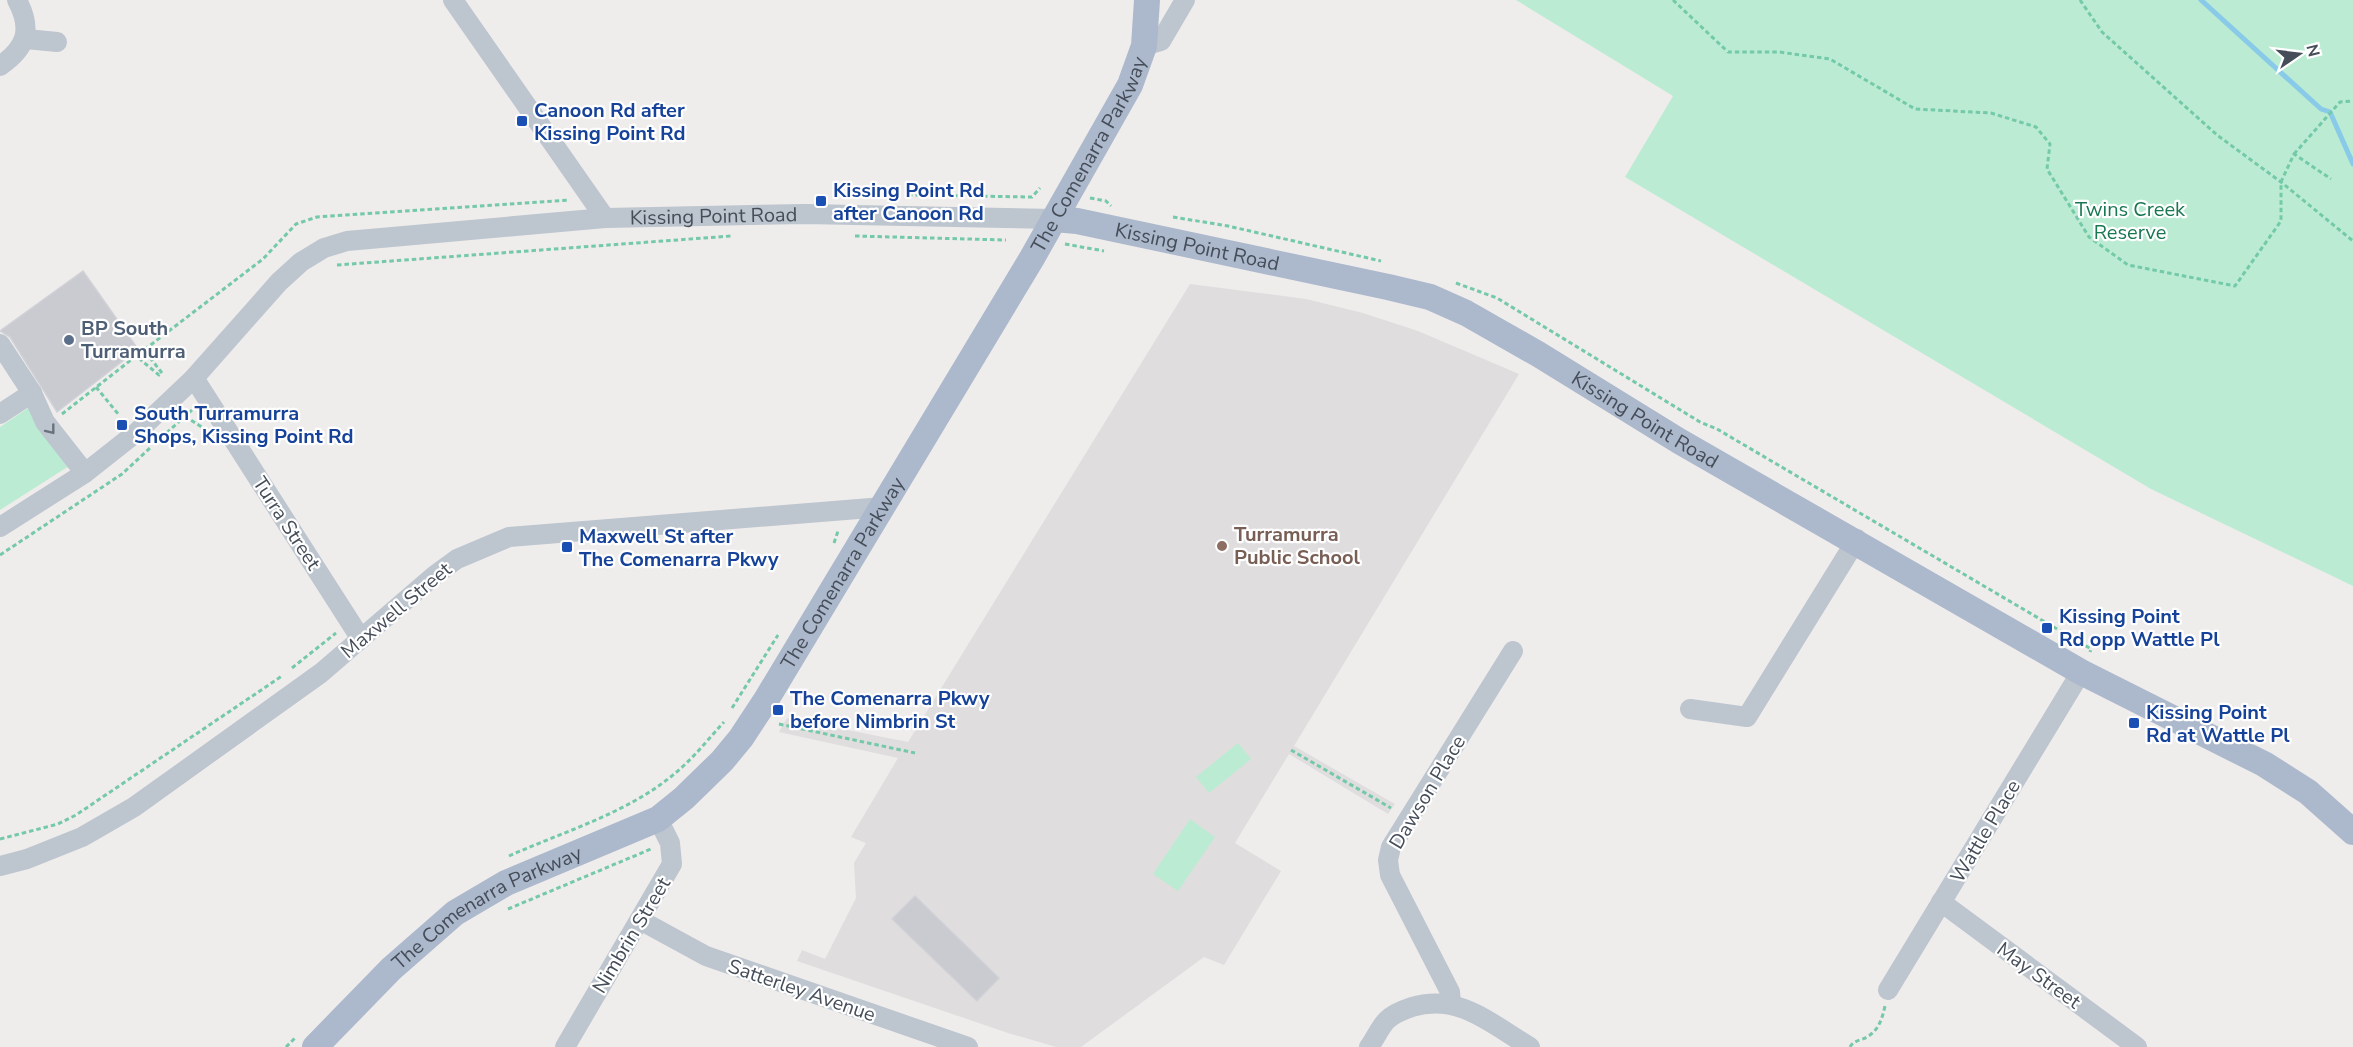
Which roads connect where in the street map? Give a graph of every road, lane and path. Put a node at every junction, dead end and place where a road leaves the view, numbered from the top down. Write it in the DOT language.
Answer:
graph roads {
  1 [pos="17,0"];
  2 [pos="453,0"];
  3 [pos="1147,0"];
  4 [pos="1185,0"];
  5 [pos="1673,0"];
  6 [pos="2080,0"];
  7 [pos="26,39"];
  8 [pos="57,42"];
  9 [pos="1143,46"];
  10 [pos="0,66"];
  11 [pos="2353,101"];
  12 [pos="2294,154"];
  13 [pos="2331,179"];
  14 [pos="2281,182"];
  15 [pos="605,218"];
  16 [pos="1054,219"];
  17 [pos="736,236"];
  18 [pos="854,236"];
  19 [pos="1006,240"];
  20 [pos="2353,241"];
  21 [pos="1065,244"];
  22 [pos="1110,252"];
  23 [pos="327,267"];
  24 [pos="144,350"];
  25 [pos="136,356"];
  26 [pos="4,357"];
  27 [pos="194,378"];
  28 [pos="96,387"];
  29 [pos="32,393"];
  30 [pos="0,414"];
  31 [pos="119,415"];
  32 [pos="85,473"];
  33 [pos="883,507"];
  34 [pos="0,527"];
  35 [pos="838,531"];
  36 [pos="1856,541"];
  37 [pos="833,548"];
  38 [pos="339,629"];
  39 [pos="778,634"];
  40 [pos="361,639"];
  41 [pos="1513,651"];
  42 [pos="2081,672"];
  43 [pos="1690,709"];
  44 [pos="731,711"];
  45 [pos="725,720"];
  46 [pos="779,724"];
  47 [pos="1291,750"];
  48 [pos="915,753"];
  49 [pos="1391,808"];
  50 [pos="658,819"];
  51 [pos="2353,832"];
  52 [pos="0,839"];
  53 [pos="656,848"];
  54 [pos="501,860"];
  55 [pos="0,866"];
  56 [pos="1941,903"];
  57 [pos="500,912"];
  58 [pos="640,920"];
  59 [pos="1888,990"];
  60 [pos="1451,1003"];
  61 [pos="308,1039"];
  62 [pos="286,1047"];
  63 [pos="565,1047"];
  64 [pos="968,1047"];
  65 [pos="1369,1047"];
  66 [pos="1530,1047"];
  67 [pos="1850,1047"];
  68 [pos="2138,1047"];
  1 -- 7 [label="street"];
  2 -- 15 [label="street"];
  3 -- 9 [label="main road, The Comenarra Parkway"];
  4 -- 9 [label="street"];
  5 -- 14 [label="path"];
  6 -- 14 [label="path"];
  7 -- 8 [label="street"];
  7 -- 10 [label="street"];
  9 -- 16 [label="main road, The Comenarra Parkway"];
  11 -- 12 [label="path"];
  12 -- 13 [label="path"];
  12 -- 14 [label="path"];
  14 -- 20 [label="path"];
  15 -- 16 [label="street, Kissing Point Road"];
  15 -- 27 [label="street, Kissing Point Road"];
  16 -- 33 [label="main road, The Comenarra Parkway"];
  16 -- 36 [label="main road, Kissing Point Road"];
  17 -- 23 [label="path"];
  18 -- 19 [label="path"];
  21 -- 22 [label="path"];
  24 -- 25 [label="path"];
  26 -- 29 [label="street"];
  27 -- 32 [label="street, Kissing Point Road"];
  27 -- 40 [label="street, Turra Street"];
  28 -- 31 [label="path"];
  29 -- 30 [label="street"];
  29 -- 32 [label="street, one-way"];
  32 -- 34 [label="street, Kissing Point Road"];
  33 -- 40 [label="street, Maxwell Street"];
  33 -- 50 [label="main road, The Comenarra Parkway"];
  35 -- 37 [label="path"];
  36 -- 42 [label="main road, Kissing Point Road"];
  36 -- 43 [label="street"];
  38 -- 52 [label="path"];
  39 -- 44 [label="path"];
  40 -- 55 [label="street, Maxwell Street"];
  41 -- 60 [label="street, Dawson Place"];
  42 -- 51 [label="main road, Kissing Point Road"];
  42 -- 56 [label="street, Wattle Place"];
  45 -- 54 [label="path"];
  46 -- 48 [label="path"];
  47 -- 49 [label="path"];
  50 -- 58 [label="street, Nimbrin Street"];
  50 -- 61 [label="main road, The Comenarra Parkway"];
  53 -- 57 [label="path"];
  56 -- 59 [label="street, Wattle Place"];
  56 -- 68 [label="street, May Street"];
  58 -- 63 [label="street, Nimbrin Street"];
  58 -- 64 [label="street, Satterley Avenue"];
  59 -- 67 [label="path"];
  60 -- 65 [label="street"];
  60 -- 66 [label="street"];
  61 -- 62 [label="path"];
}
